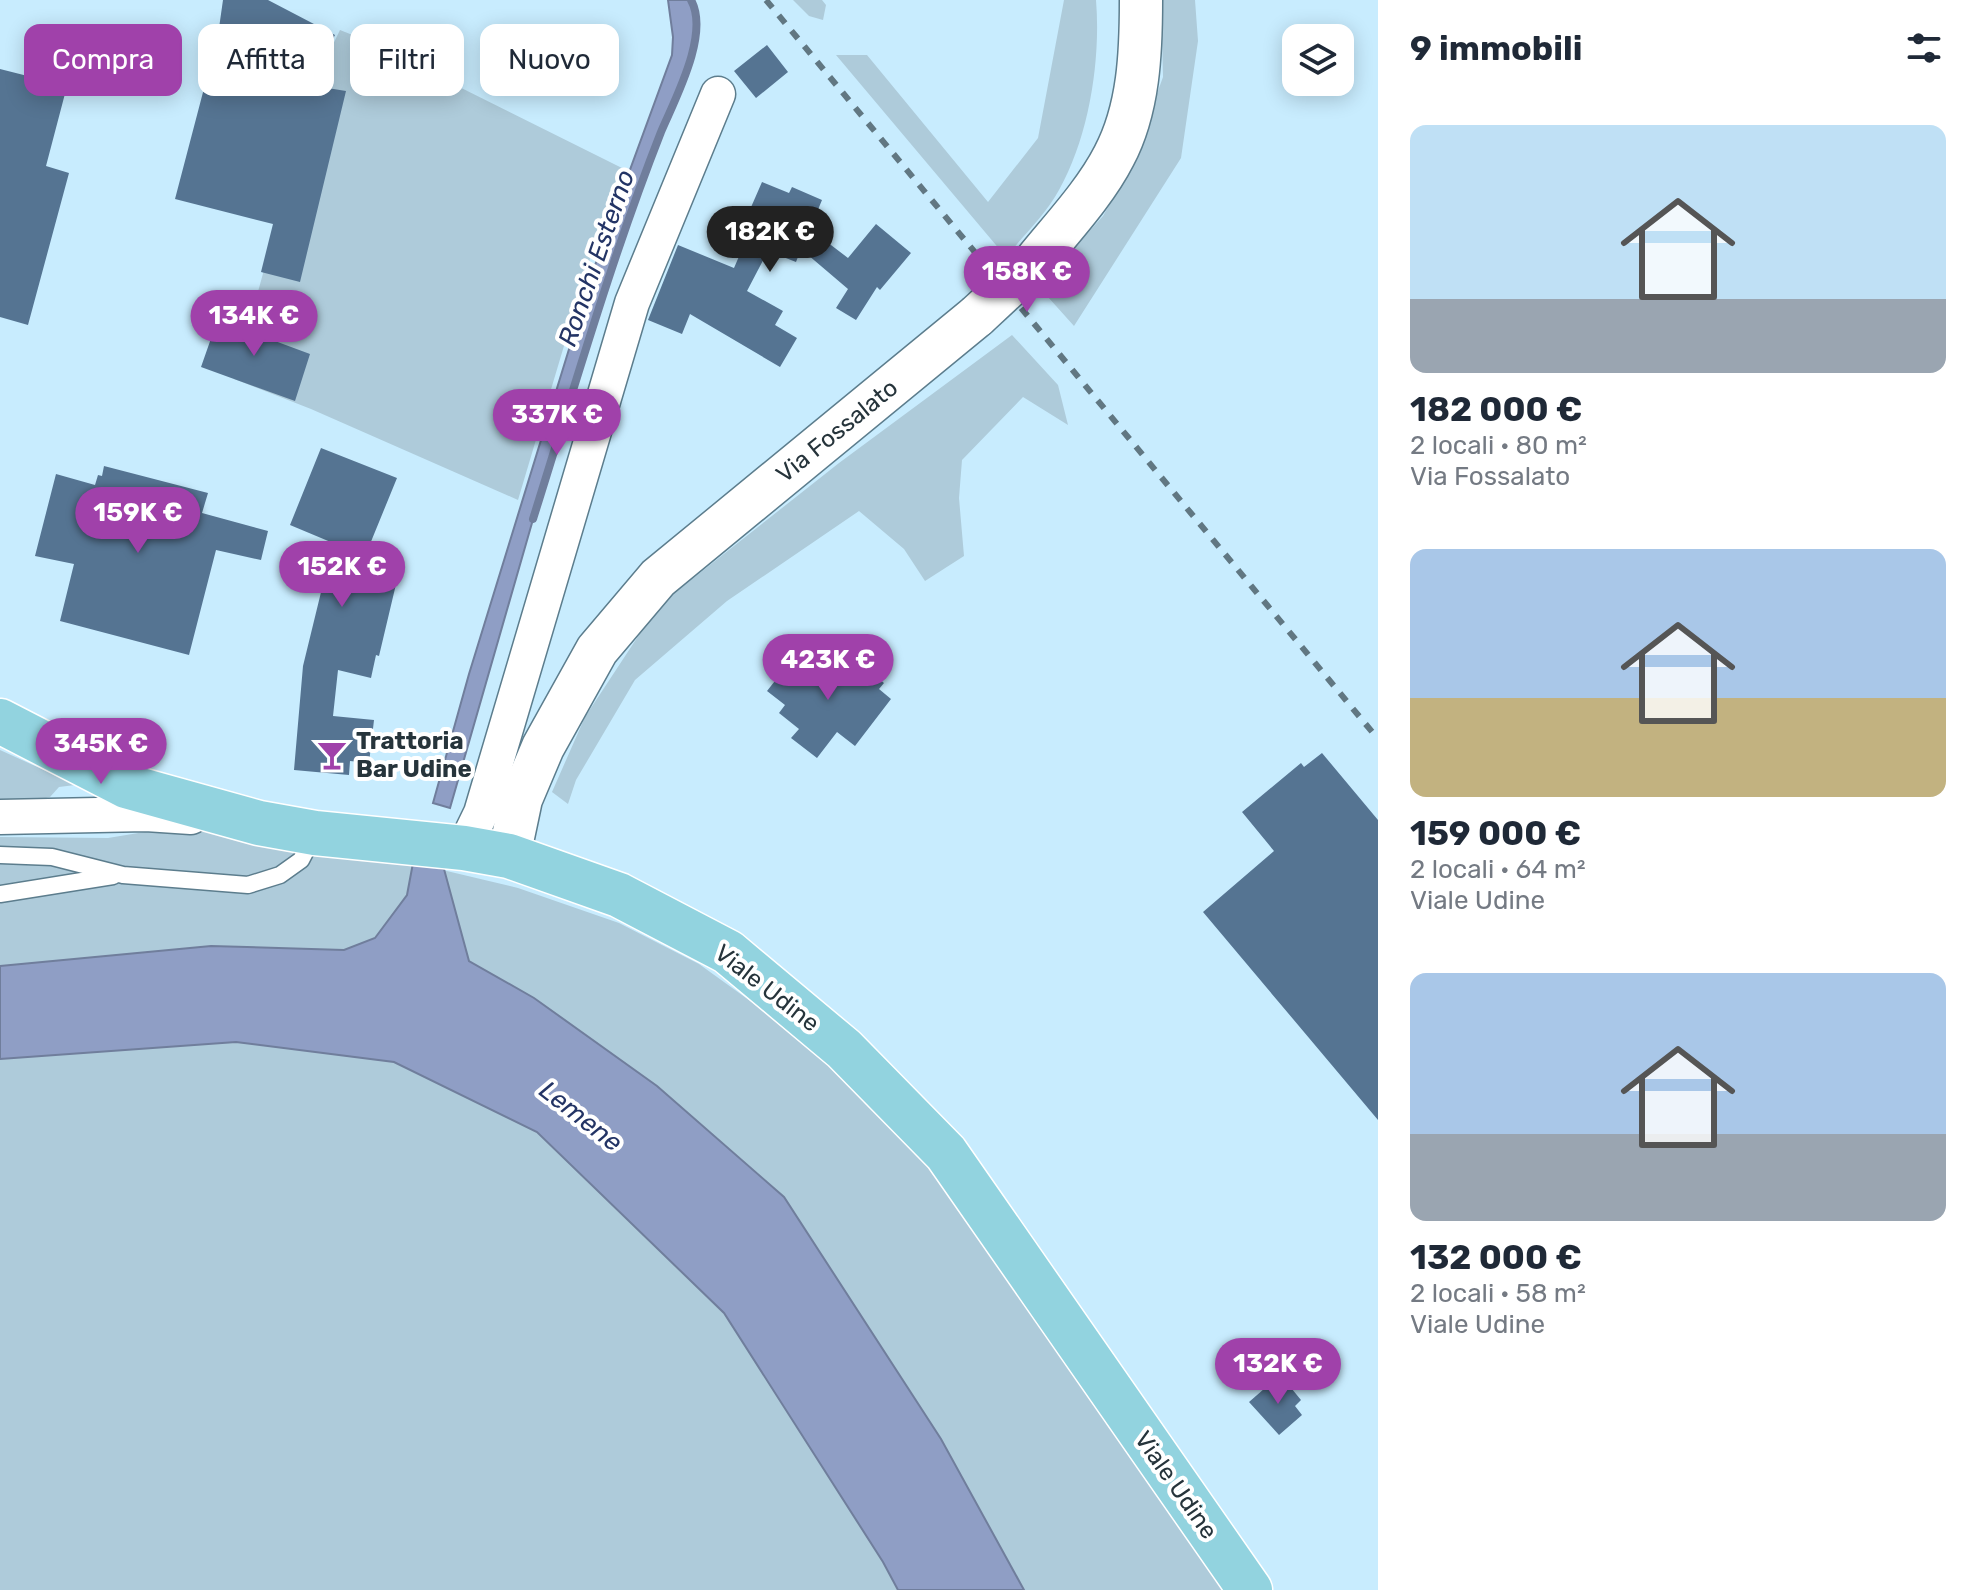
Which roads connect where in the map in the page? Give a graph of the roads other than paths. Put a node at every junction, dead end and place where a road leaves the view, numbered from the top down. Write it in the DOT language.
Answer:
graph roads {
  1 [pos="1115,0"];
  2 [pos="1141,0"];
  3 [pos="718,94"];
  4 [pos="1085,198"];
  5 [pos="0,721"];
  6 [pos="0,817"];
  7 [pos="259,823"];
  8 [pos="315,833"];
  9 [pos="464,848"];
  10 [pos="0,855"];
  11 [pos="509,856"];
  12 [pos="123,875"];
  13 [pos="0,894"];
  14 [pos="1250,1590"];
  1 -- 4 [label="street"];
  2 -- 4 [label="street, Via Fossalato"];
  3 -- 9 [label="street"];
  4 -- 11 [label="street, Via Fossalato, bridge"];
  5 -- 7 [label="main road, Viale Udine"];
  6 -- 7 [label="street"];
  7 -- 8 [label="main road, Viale Udine"];
  8 -- 9 [label="main road, Viale Udine"];
  8 -- 12 [label="lane"];
  9 -- 11 [label="main road, Viale Udine"];
  10 -- 12 [label="lane"];
  11 -- 14 [label="main road, Viale Udine"];
  12 -- 13 [label="lane"];
}
